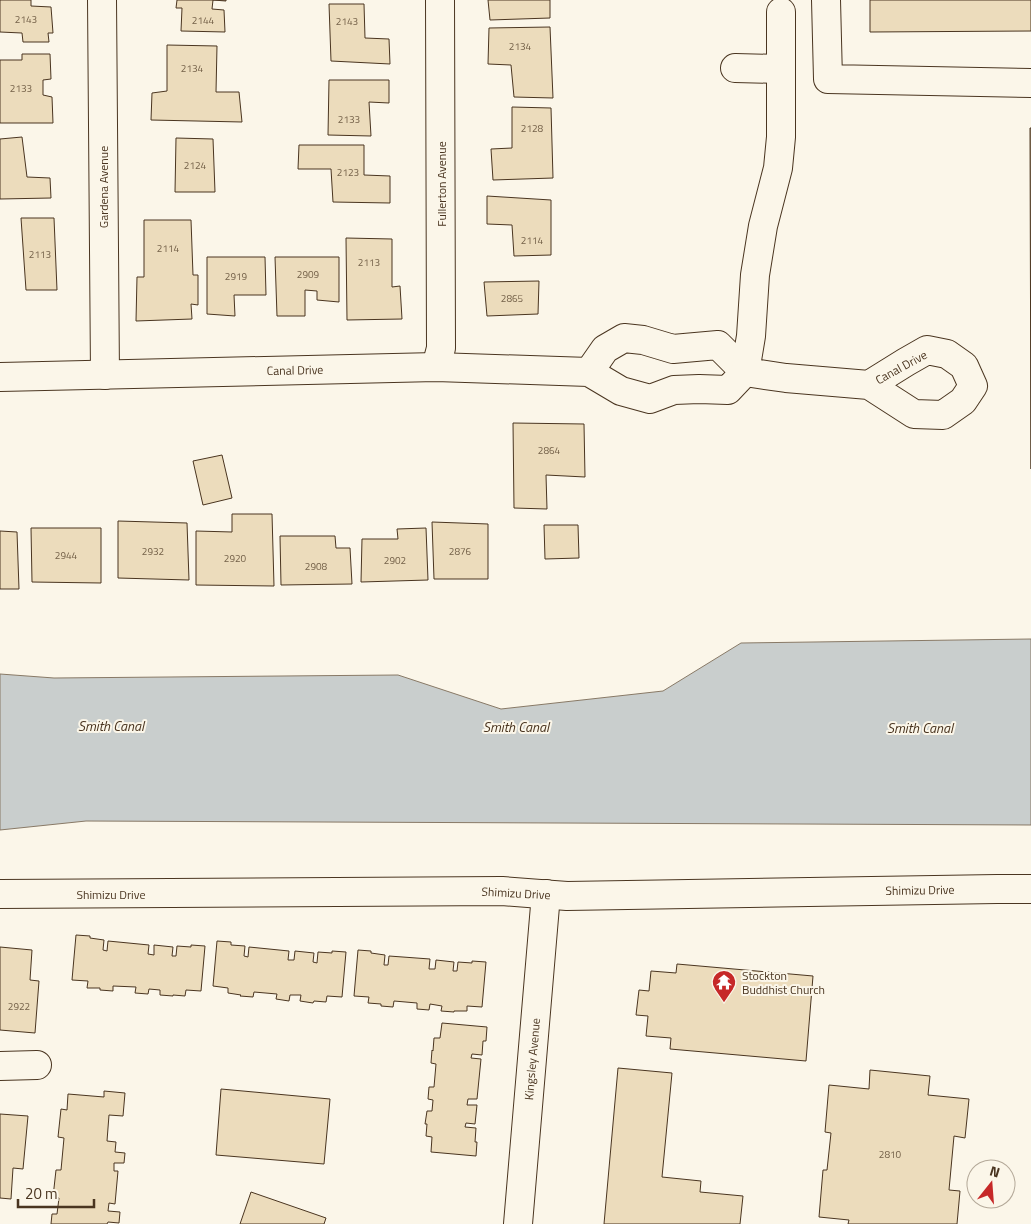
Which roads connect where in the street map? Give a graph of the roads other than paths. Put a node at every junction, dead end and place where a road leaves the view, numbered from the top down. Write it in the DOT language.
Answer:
graph roads {
  1 [pos="102,0"];
  2 [pos="440,0"];
  3 [pos="826,0"];
  4 [pos="781,12"];
  5 [pos="735,68"];
  6 [pos="781,69"];
  7 [pos="1031,83"];
  8 [pos="673,350"];
  9 [pos="436,367"];
  10 [pos="589,372"];
  11 [pos="746,372"];
  12 [pos="105,375"];
  13 [pos="0,377"];
  14 [pos="869,385"];
  15 [pos="674,390"];
  16 [pos="1031,889"];
  17 [pos="0,894"];
  18 [pos="546,894"];
  19 [pos="36,1065"];
  20 [pos="0,1066"];
  21 [pos="518,1224"];
  1 -- 12 [label="street, Gardena Avenue"];
  2 -- 9 [label="street, Fullerton Avenue"];
  3 -- 7 [label="street"];
  4 -- 6 [label="street"];
  5 -- 6 [label="street"];
  6 -- 11 [label="street"];
  8 -- 10 [label="street"];
  8 -- 11 [label="street"];
  8 -- 15 [label="street"];
  9 -- 10 [label="street, Canal Drive"];
  9 -- 12 [label="street, Canal Drive"];
  10 -- 15 [label="street, Canal Drive"];
  11 -- 14 [label="street, Canal Drive"];
  11 -- 15 [label="street, Canal Drive"];
  12 -- 13 [label="street, Canal Drive"];
  16 -- 18 [label="street, Shimizu Drive"];
  17 -- 18 [label="street, Shimizu Drive"];
  18 -- 21 [label="street, Kingsley Avenue"];
  19 -- 20 [label="street"];
}
